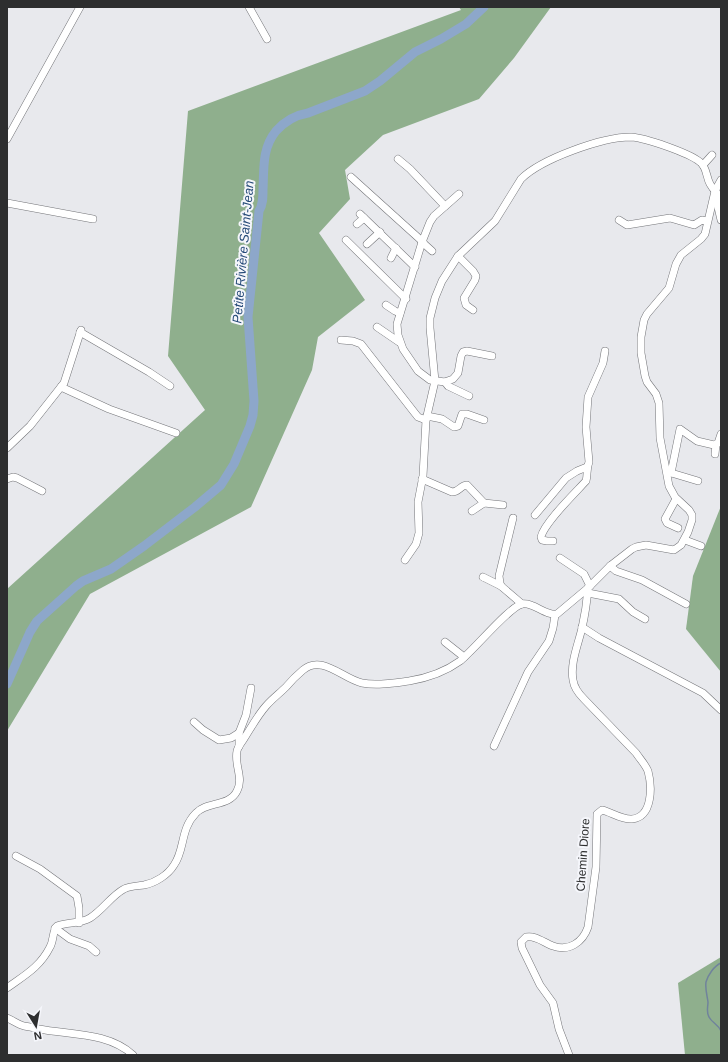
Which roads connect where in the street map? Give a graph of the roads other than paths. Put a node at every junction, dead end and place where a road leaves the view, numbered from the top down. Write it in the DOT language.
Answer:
graph roads {
  1 [pos="80,7"];
  2 [pos="249,7"];
  3 [pos="267,39"];
  4 [pos="7,139"];
  5 [pos="712,155"];
  6 [pos="398,159"];
  7 [pos="703,165"];
  8 [pos="351,177"];
  9 [pos="721,180"];
  10 [pos="715,191"];
  11 [pos="459,194"];
  12 [pos="7,203"];
  13 [pos="445,206"];
  14 [pos="93,218"];
  15 [pos="620,220"];
  16 [pos="721,220"];
  17 [pos="707,221"];
  18 [pos="357,224"];
  19 [pos="380,232"];
  20 [pos="346,240"];
  21 [pos="423,242"];
  22 [pos="367,244"];
  23 [pos="396,248"];
  24 [pos="432,251"];
  25 [pos="458,256"];
  26 [pos="391,258"];
  27 [pos="415,267"];
  28 [pos="406,299"];
  29 [pos="386,305"];
  30 [pos="473,310"];
  31 [pos="400,313"];
  32 [pos="377,327"];
  33 [pos="341,340"];
  34 [pos="400,342"];
  35 [pos="605,351"];
  36 [pos="492,356"];
  37 [pos="435,381"];
  38 [pos="445,382"];
  39 [pos="170,386"];
  40 [pos="61,387"];
  41 [pos="469,396"];
  42 [pos="426,418"];
  43 [pos="484,420"];
  44 [pos="176,434"];
  45 [pos="721,434"];
  46 [pos="716,445"];
  47 [pos="7,448"];
  48 [pos="715,454"];
  49 [pos="587,467"];
  50 [pos="669,472"];
  51 [pos="7,479"];
  52 [pos="422,479"];
  53 [pos="698,480"];
  54 [pos="42,492"];
  55 [pos="676,499"];
  56 [pos="484,503"];
  57 [pos="503,505"];
  58 [pos="472,511"];
  59 [pos="535,515"];
  60 [pos="513,518"];
  61 [pos="678,528"];
  62 [pos="553,540"];
  63 [pos="685,540"];
  64 [pos="701,546"];
  65 [pos="560,558"];
  66 [pos="405,560"];
  67 [pos="610,566"];
  68 [pos="483,577"];
  69 [pos="501,586"];
  70 [pos="589,589"];
  71 [pos="522,604"];
  72 [pos="686,604"];
  73 [pos="555,614"];
  74 [pos="645,619"];
  75 [pos="582,628"];
  76 [pos="445,642"];
  77 [pos="464,658"];
  78 [pos="251,688"];
  79 [pos="721,710"];
  80 [pos="194,722"];
  81 [pos="239,733"];
  82 [pos="494,746"];
  83 [pos="239,747"];
  84 [pos="16,856"];
  85 [pos="79,923"];
  86 [pos="55,928"];
  87 [pos="96,952"];
  88 [pos="7,988"];
  89 [pos="7,1018"];
  90 [pos="133,1055"];
  91 [pos="569,1055"];
  1 -- 4 [label="street"];
  2 -- 3 [label="street"];
  5 -- 7 [label="street"];
  6 -- 13 [label="street"];
  7 -- 10 [label="street"];
  7 -- 25 [label="street"];
  8 -- 21 [label="street"];
  9 -- 10 [label="street"];
  10 -- 16 [label="street"];
  10 -- 17 [label="street"];
  11 -- 13 [label="street"];
  12 -- 14 [label="street"];
  13 -- 21 [label="street"];
  15 -- 17 [label="street"];
  17 -- 50 [label="street"];
  18 -- 19 [label="street"];
  19 -- 22 [label="street"];
  19 -- 23 [label="street"];
  20 -- 28 [label="street"];
  21 -- 24 [label="street"];
  21 -- 27 [label="street"];
  23 -- 26 [label="street"];
  23 -- 27 [label="street"];
  25 -- 30 [label="street"];
  25 -- 37 [label="street"];
  27 -- 28 [label="street"];
  28 -- 31 [label="street"];
  29 -- 31 [label="street"];
  31 -- 34 [label="street"];
  32 -- 34 [label="street"];
  33 -- 42 [label="street"];
  34 -- 37 [label="street"];
  35 -- 49 [label="street"];
  36 -- 38 [label="street"];
  37 -- 38 [label="street"];
  37 -- 42 [label="street"];
  38 -- 41 [label="street"];
  39 -- 40 [label="street"];
  40 -- 44 [label="street"];
  40 -- 47 [label="street"];
  42 -- 43 [label="street"];
  42 -- 52 [label="street"];
  45 -- 46 [label="street"];
  46 -- 48 [label="street"];
  46 -- 50 [label="street"];
  49 -- 59 [label="street"];
  49 -- 62 [label="street"];
  50 -- 53 [label="street"];
  50 -- 55 [label="street"];
  51 -- 54 [label="street"];
  52 -- 56 [label="street"];
  52 -- 66 [label="street"];
  55 -- 61 [label="street"];
  55 -- 63 [label="street"];
  56 -- 57 [label="street"];
  56 -- 58 [label="street"];
  60 -- 69 [label="street"];
  63 -- 64 [label="street"];
  63 -- 67 [label="street"];
  65 -- 70 [label="street"];
  67 -- 70 [label="street"];
  67 -- 72 [label="street"];
  68 -- 69 [label="street"];
  69 -- 71 [label="street"];
  70 -- 73 [label="street"];
  70 -- 74 [label="street"];
  70 -- 75 [label="street, Chemin Diore"];
  71 -- 73 [label="street"];
  71 -- 77 [label="street"];
  73 -- 82 [label="street"];
  75 -- 79 [label="street"];
  75 -- 91 [label="street, Chemin Diore"];
  76 -- 77 [label="street"];
  77 -- 83 [label="street"];
  78 -- 81 [label="street"];
  80 -- 81 [label="street"];
  81 -- 83 [label="street"];
  83 -- 85 [label="street"];
  84 -- 85 [label="street"];
  85 -- 86 [label="street"];
  86 -- 87 [label="street"];
  86 -- 88 [label="street"];
  89 -- 90 [label="street"];
}
